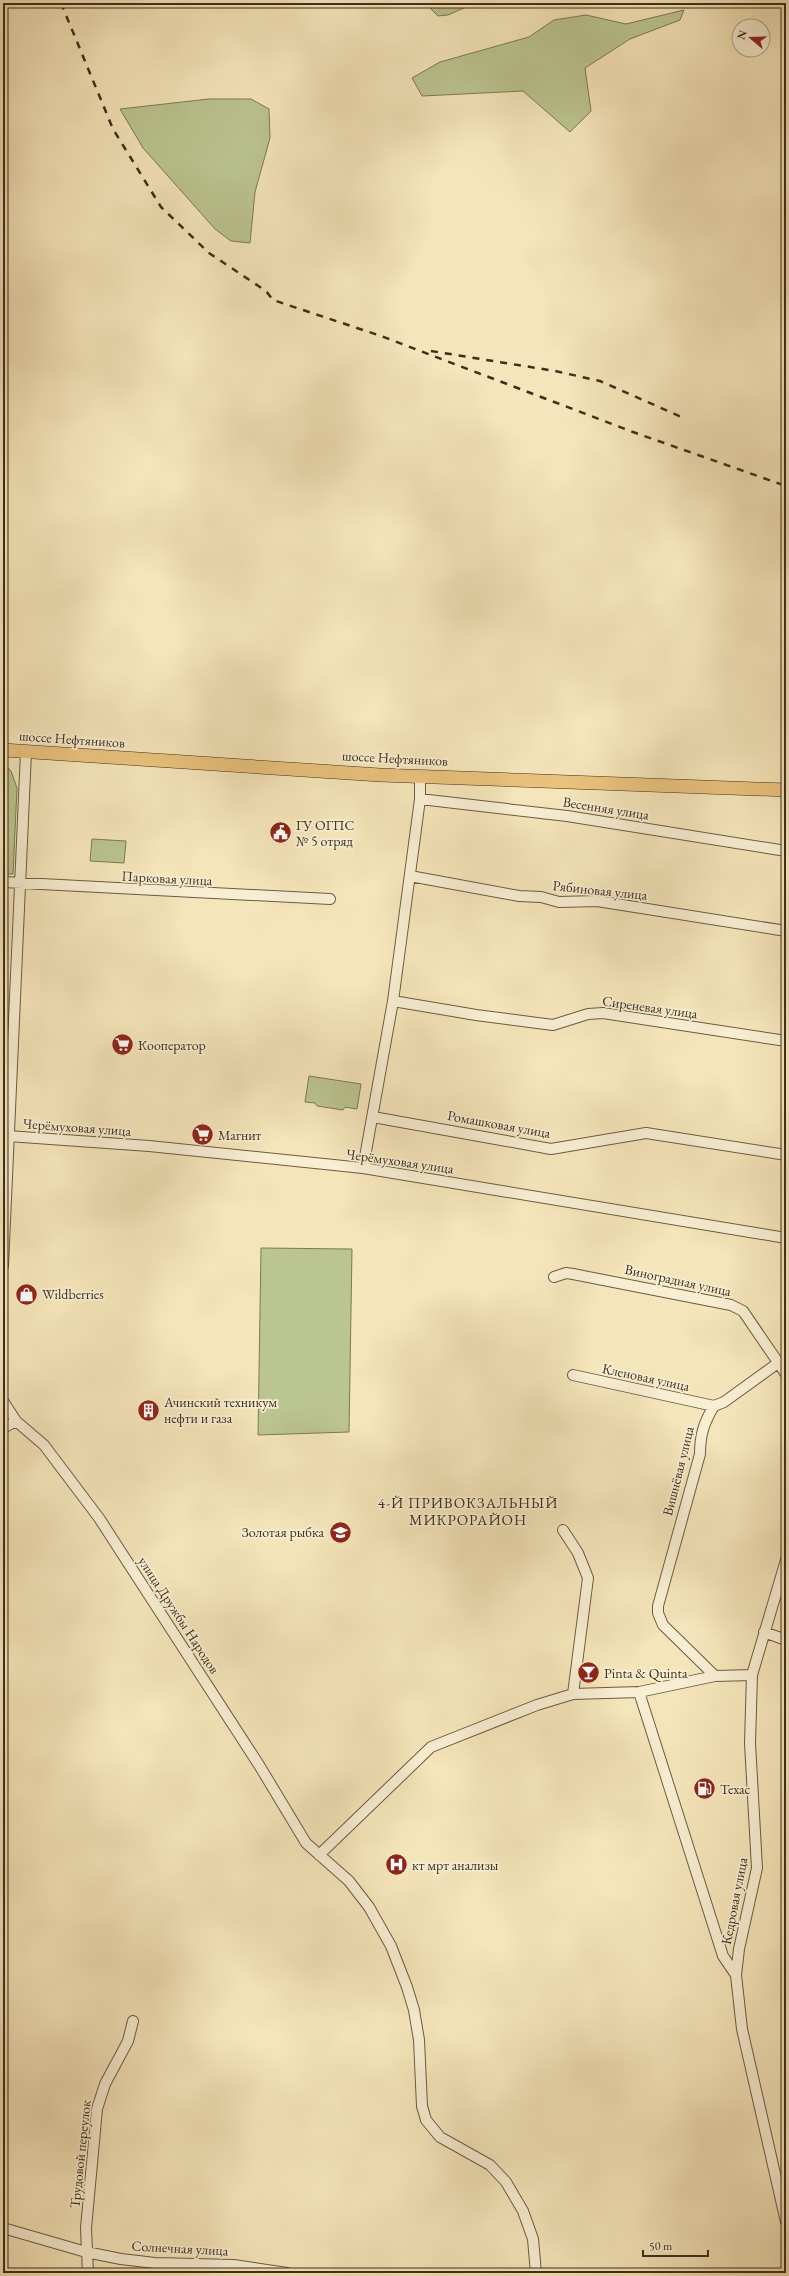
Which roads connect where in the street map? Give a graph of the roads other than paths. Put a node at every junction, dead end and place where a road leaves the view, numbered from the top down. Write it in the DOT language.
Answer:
graph roads {
  1 [pos="3,750"];
  2 [pos="26,752"];
  3 [pos="420,776"];
  4 [pos="786,790"];
  5 [pos="420,799"];
  6 [pos="786,852"];
  7 [pos="410,876"];
  8 [pos="3,882"];
  9 [pos="20,883"];
  10 [pos="330,899"];
  11 [pos="786,931"];
  12 [pos="393,1001"];
  13 [pos="786,1041"];
  14 [pos="373,1117"];
  15 [pos="8,1136"];
  16 [pos="786,1156"];
  17 [pos="363,1168"];
  18 [pos="786,1238"];
  19 [pos="3,1266"];
  20 [pos="554,1277"];
  21 [pos="778,1363"];
  22 [pos="786,1374"];
  23 [pos="573,1375"];
  24 [pos="3,1401"];
  25 [pos="714,1406"];
  26 [pos="16,1421"];
  27 [pos="3,1428"];
  28 [pos="564,1530"];
  29 [pos="786,1560"];
  30 [pos="764,1632"];
  31 [pos="786,1640"];
  32 [pos="752,1675"];
  33 [pos="715,1676"];
  34 [pos="640,1692"];
  35 [pos="573,1694"];
  36 [pos="319,1855"];
  37 [pos="736,1975"];
  38 [pos="133,2021"];
  39 [pos="786,2222"];
  40 [pos="3,2228"];
  41 [pos="86,2252"];
  42 [pos="88,2273"];
  43 [pos="287,2273"];
  44 [pos="536,2273"];
  1 -- 2 [label="main road, шоссе Нефтяников"];
  2 -- 3 [label="main road, шоссе Нефтяников"];
  2 -- 9 [label="street"];
  3 -- 4 [label="main road, шоссе Нефтяников"];
  3 -- 5 [label="street"];
  5 -- 6 [label="street, Весенняя улица"];
  5 -- 7 [label="street"];
  7 -- 11 [label="street, Рябиновая улица"];
  7 -- 12 [label="street"];
  8 -- 9 [label="street, Парковая улица"];
  9 -- 10 [label="street, Парковая улица"];
  9 -- 15 [label="street"];
  12 -- 13 [label="street, Сиреневая улица"];
  12 -- 14 [label="street"];
  14 -- 16 [label="street, Ромашковая улица"];
  14 -- 17 [label="street"];
  15 -- 17 [label="street, Черёмуховая улица"];
  15 -- 19 [label="street"];
  17 -- 18 [label="street, Черёмуховая улица"];
  20 -- 21 [label="street, Виноградная улица"];
  21 -- 22 [label="street, Виноградная улица"];
  21 -- 25 [label="street"];
  23 -- 25 [label="street, Кленовая улица"];
  24 -- 26 [label="street, улица Дружбы Народов"];
  25 -- 33 [label="street, Вишнёвая улица"];
  26 -- 27 [label="street"];
  26 -- 36 [label="street, улица Дружбы Народов"];
  28 -- 35 [label="street"];
  29 -- 30 [label="street, Кедровая улица"];
  30 -- 31 [label="street"];
  30 -- 32 [label="street, Кедровая улица"];
  32 -- 33 [label="street"];
  32 -- 37 [label="street, Кедровая улица"];
  33 -- 34 [label="street"];
  34 -- 35 [label="street"];
  34 -- 37 [label="street"];
  35 -- 36 [label="street"];
  36 -- 44 [label="street, улица Дружбы Народов"];
  37 -- 39 [label="street, Кедровая улица"];
  38 -- 41 [label="street, Трудовой переулок"];
  40 -- 41 [label="street, Солнечная улица"];
  41 -- 42 [label="street, Трудовой переулок"];
  41 -- 43 [label="street, Солнечная улица"];
}
